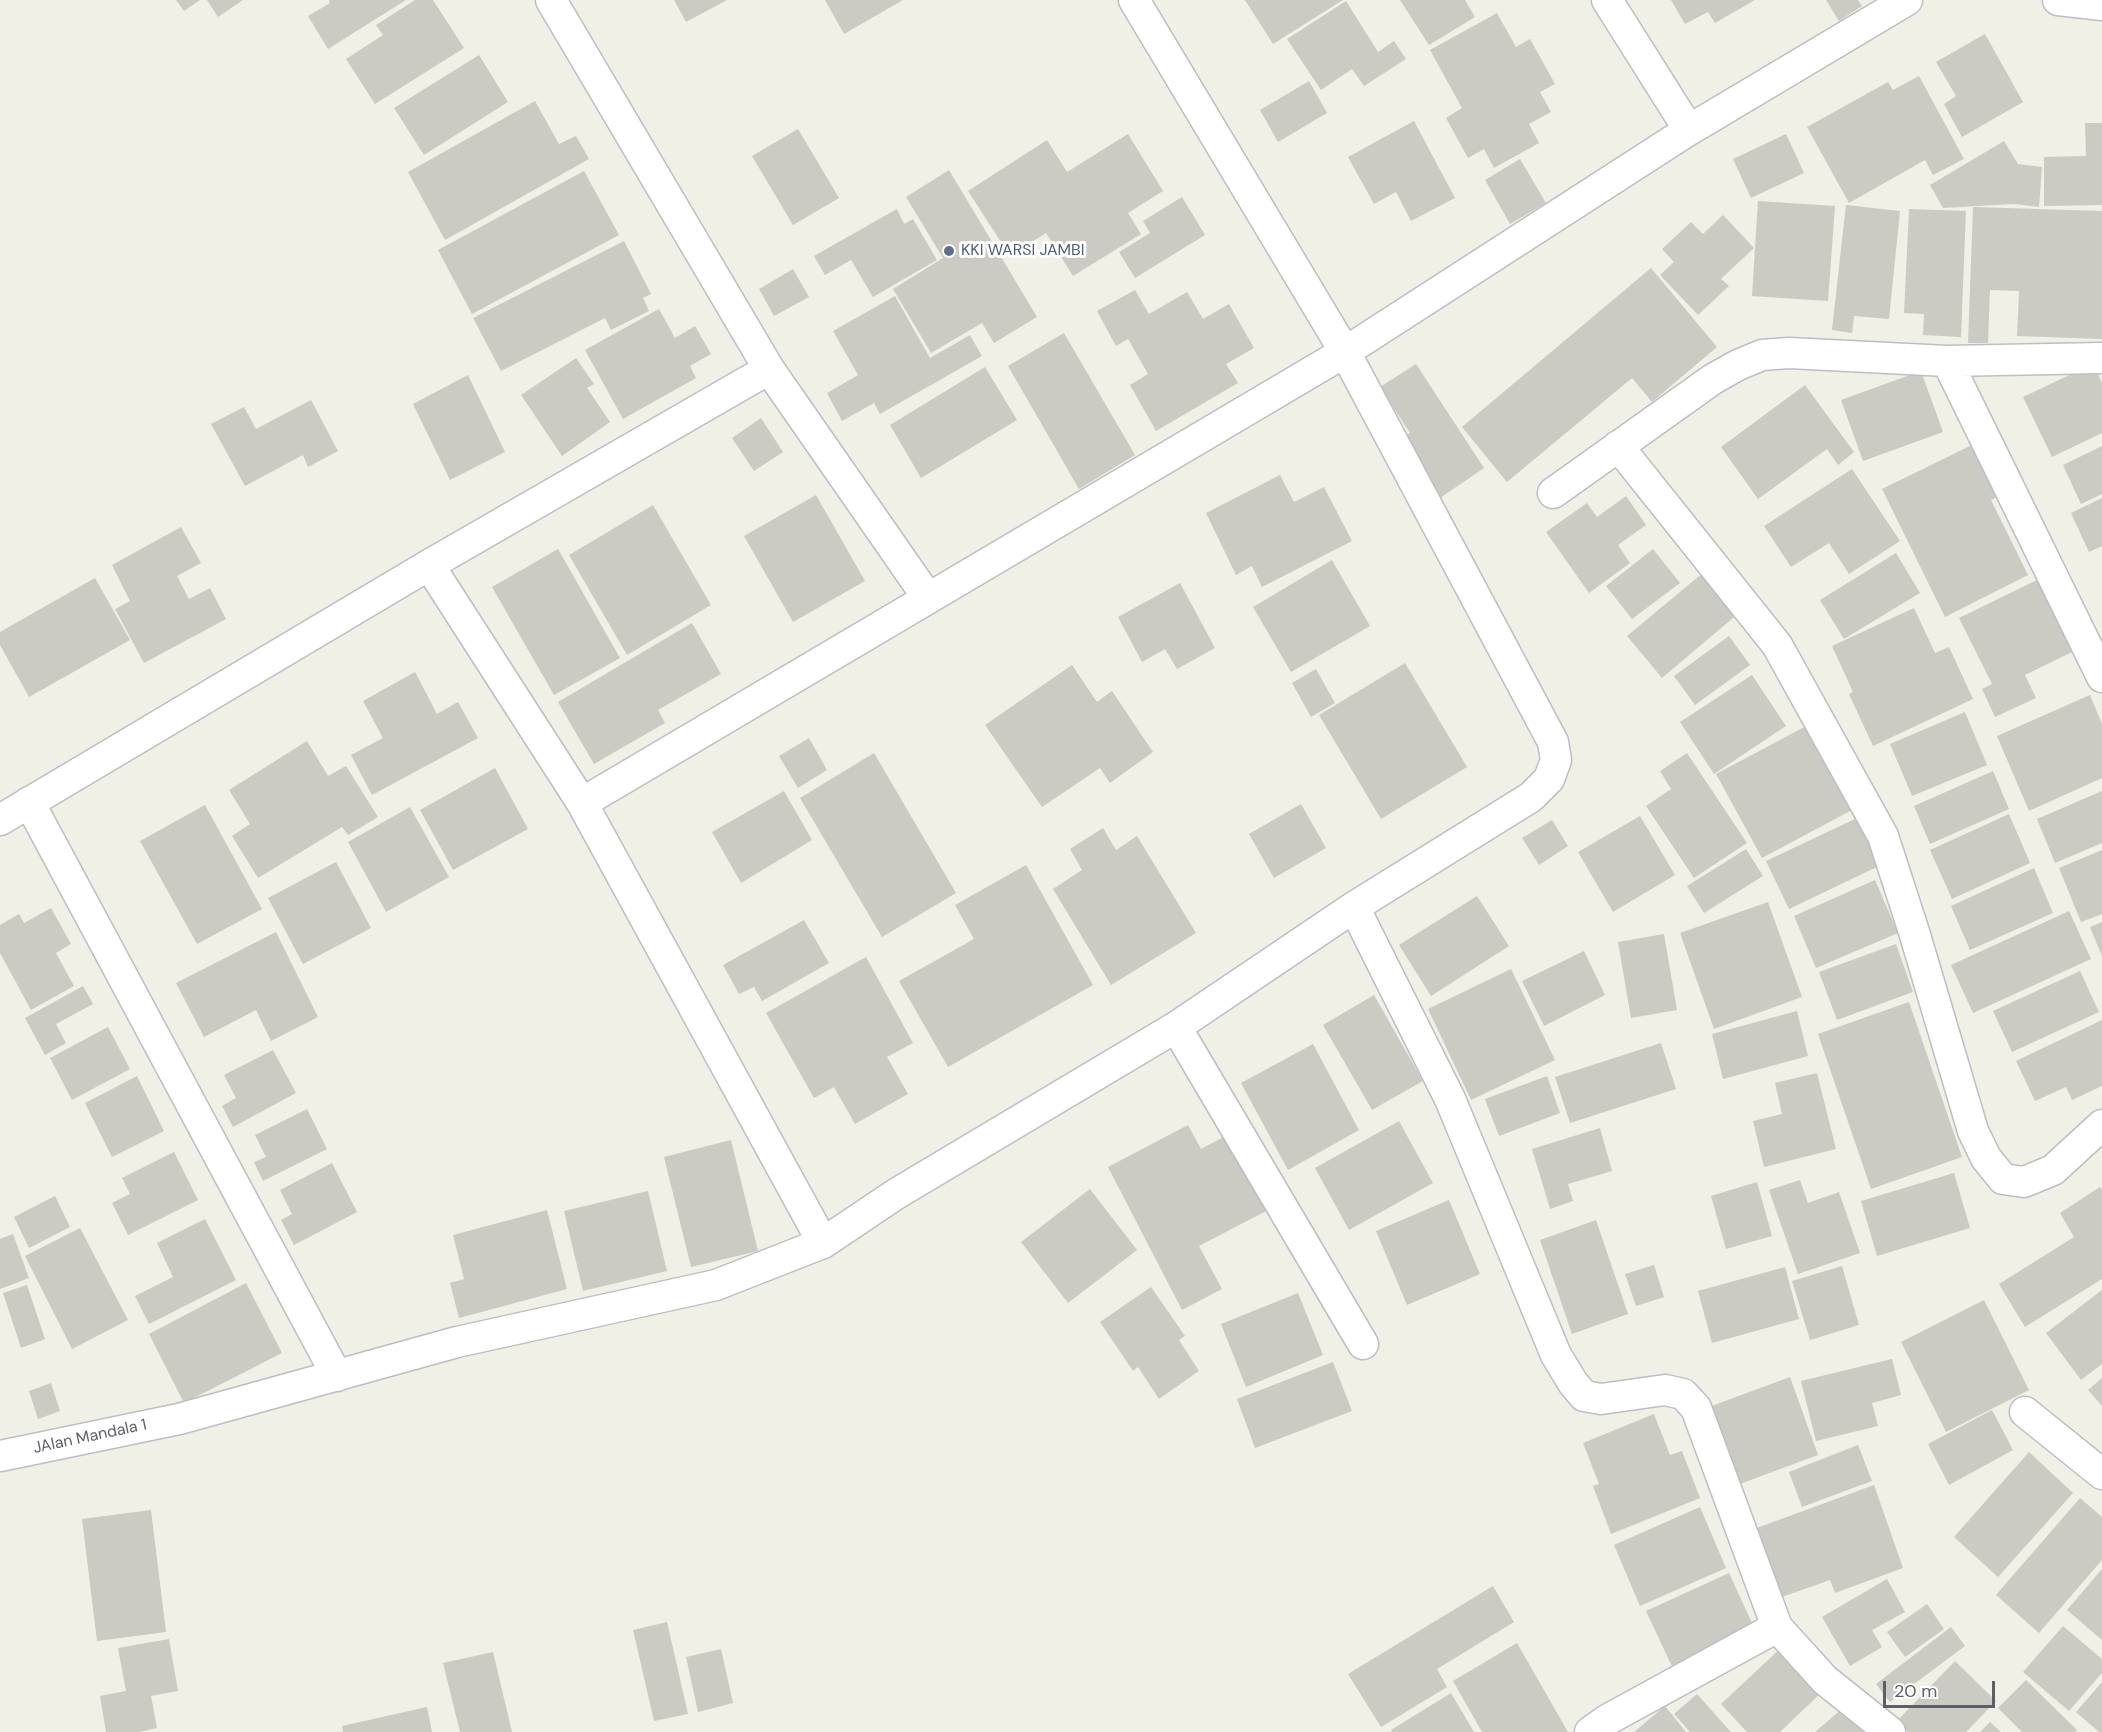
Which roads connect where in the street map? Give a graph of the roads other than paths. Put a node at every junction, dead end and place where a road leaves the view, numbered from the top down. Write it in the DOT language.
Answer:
graph roads {
  1 [pos="551,0"];
  2 [pos="1134,0"];
  3 [pos="1607,0"];
  4 [pos="1907,0"];
  5 [pos="2058,0"];
  6 [pos="2102,6"];
  7 [pos="1689,129"];
  8 [pos="1345,352"];
  9 [pos="2102,358"];
  10 [pos="1947,361"];
  11 [pos="770,369"];
  12 [pos="1618,446"];
  13 [pos="1553,493"];
  14 [pos="429,565"];
  15 [pos="928,598"];
  16 [pos="2102,677"];
  17 [pos="29,802"];
  18 [pos="582,803"];
  19 [pos="0,820"];
  20 [pos="1354,907"];
  21 [pos="1176,1027"];
  22 [pos="2102,1125"];
  23 [pos="823,1242"];
  24 [pos="1363,1344"];
  25 [pos="337,1376"];
  26 [pos="2025,1412"];
  27 [pos="0,1456"];
  28 [pos="2102,1474"];
  29 [pos="1777,1627"];
  30 [pos="1590,1732"];
  31 [pos="1890,1732"];
  1 -- 11 [label="street"];
  2 -- 8 [label="street, JAlan Mandala 1"];
  3 -- 7 [label="street"];
  4 -- 7 [label="street"];
  5 -- 6 [label="street"];
  7 -- 8 [label="street"];
  8 -- 15 [label="street"];
  8 -- 20 [label="street, JAlan Mandala 1"];
  9 -- 10 [label="street"];
  10 -- 12 [label="street"];
  10 -- 16 [label="street"];
  11 -- 14 [label="street"];
  11 -- 15 [label="street"];
  12 -- 13 [label="street"];
  12 -- 22 [label="street"];
  14 -- 17 [label="street"];
  14 -- 18 [label="street"];
  15 -- 18 [label="street"];
  17 -- 19 [label="street"];
  17 -- 25 [label="street"];
  18 -- 23 [label="street"];
  20 -- 21 [label="street, JAlan Mandala 1"];
  20 -- 29 [label="street"];
  21 -- 23 [label="street, JAlan Mandala 1"];
  21 -- 24 [label="street"];
  23 -- 25 [label="street, JAlan Mandala 1"];
  25 -- 27 [label="street, JAlan Mandala 1"];
  26 -- 28 [label="street"];
  29 -- 30 [label="street"];
  29 -- 31 [label="street"];
}
